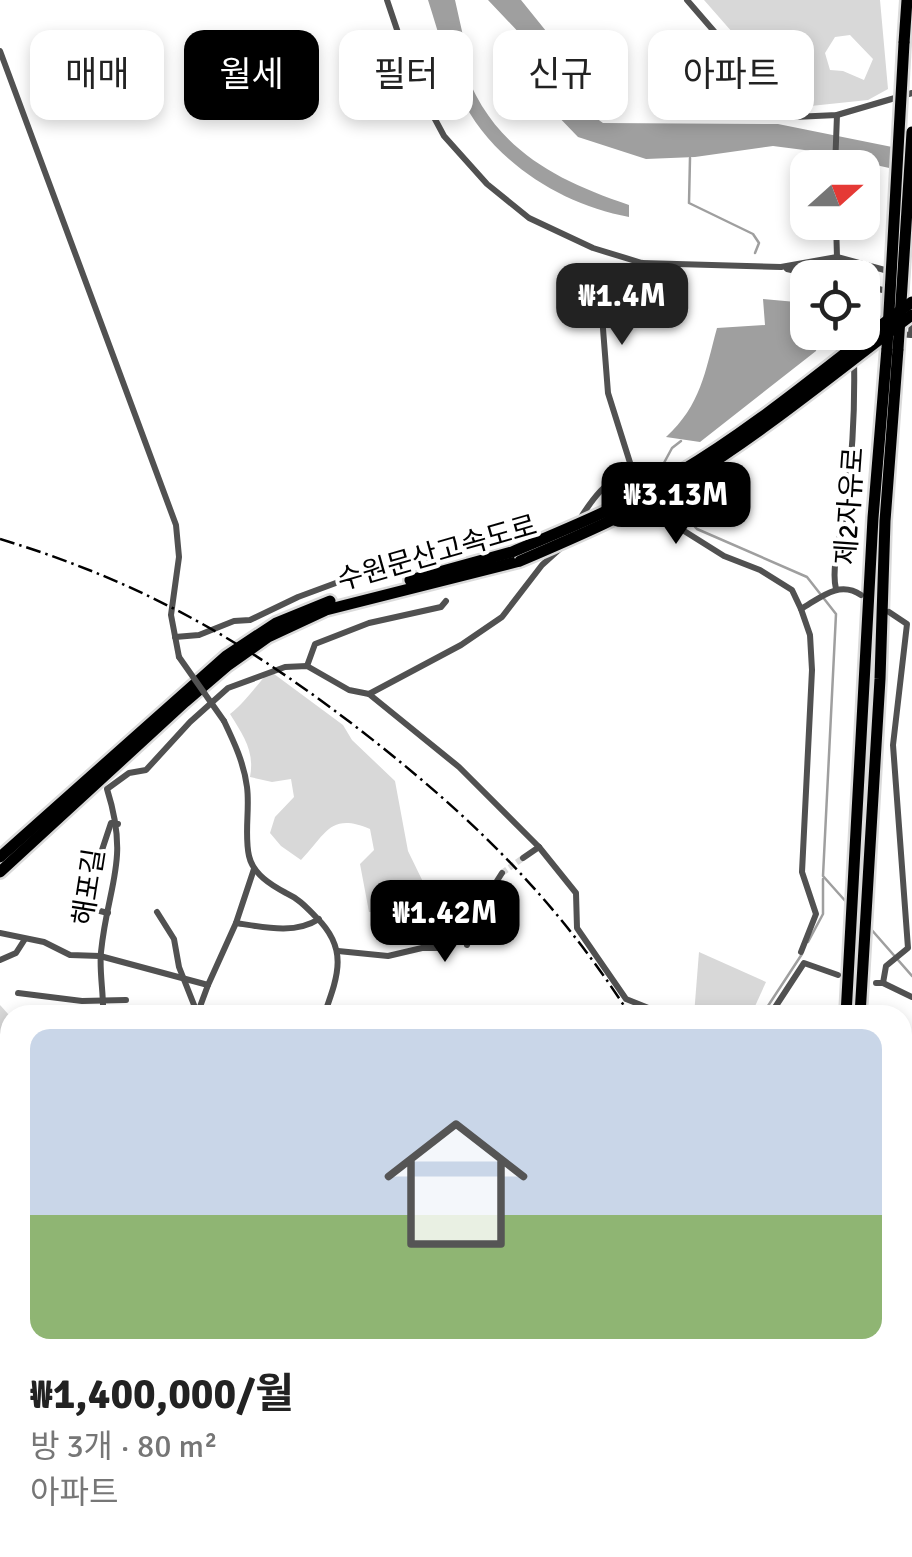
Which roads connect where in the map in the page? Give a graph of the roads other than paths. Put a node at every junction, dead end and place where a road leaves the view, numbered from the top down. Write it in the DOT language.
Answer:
graph roads {
  1 [pos="387,0"];
  2 [pos="688,0"];
  3 [pos="907,0"];
  4 [pos="0,51"];
  5 [pos="912,94"];
  6 [pos="838,115"];
  7 [pos="912,132"];
  8 [pos="837,150"];
  9 [pos="837,240"];
  10 [pos="837,257"];
  11 [pos="642,263"];
  12 [pos="781,267"];
  13 [pos="790,269"];
  14 [pos="912,278"];
  15 [pos="880,291"];
  16 [pos="912,299"];
  17 [pos="912,316"];
  18 [pos="880,332"];
  19 [pos="892,348"];
  20 [pos="854,350"];
  21 [pos="632,468"];
  22 [pos="516,556"];
  23 [pos="433,561"];
  24 [pos="836,589"];
  25 [pos="862,594"];
  26 [pos="446,600"];
  27 [pos="801,609"];
  28 [pos="888,612"];
  29 [pos="174,637"];
  30 [pos="308,666"];
  31 [pos="369,694"];
  32 [pos="118,824"];
  33 [pos="539,847"];
  34 [pos="0,857"];
  35 [pos="523,858"];
  36 [pos="97,865"];
  37 [pos="254,869"];
  38 [pos="0,872"];
  39 [pos="502,874"];
  40 [pos="92,909"];
  41 [pos="157,912"];
  42 [pos="108,913"];
  43 [pos="478,914"];
  44 [pos="319,920"];
  45 [pos="236,924"];
  46 [pos="0,934"];
  47 [pos="24,939"];
  48 [pos="467,945"];
  49 [pos="338,951"];
  50 [pos="801,952"];
  51 [pos="907,952"];
  52 [pos="100,956"];
  53 [pos="0,960"];
  54 [pos="855,967"];
  55 [pos="838,975"];
  56 [pos="184,979"];
  57 [pos="208,985"];
  58 [pos="18,993"];
  59 [pos="912,997"];
  60 [pos="126,1000"];
  61 [pos="104,1002"];
  62 [pos="104,1005"];
  63 [pos="195,1005"];
  64 [pos="201,1005"];
  65 [pos="327,1005"];
  66 [pos="641,1005"];
  67 [pos="777,1005"];
  68 [pos="846,1005"];
  69 [pos="859,1005"];
  70 [pos="865,1005"];
  1 -- 11 [label="street"];
  2 -- 6 [label="street"];
  3 -- 19 [label="highway, 제2자유로, bridge"];
  4 -- 29 [label="street"];
  5 -- 6 [label="street"];
  6 -- 8 [label="street"];
  7 -- 19 [label="highway, 제2자유로, bridge"];
  9 -- 10 [label="street"];
  10 -- 12 [label="street"];
  10 -- 14 [label="street"];
  11 -- 12 [label="street"];
  11 -- 21 [label="street"];
  12 -- 13 [label="street"];
  15 -- 16 [label="street"];
  16 -- 22 [label="highway, 수원문산고속도로, bridge"];
  17 -- 18 [label="street"];
  17 -- 22 [label="highway, 수원문산고속도로, bridge"];
  19 -- 54 [label="highway, 제2자유로"];
  19 -- 54 [label="highway, 제2자유로"];
  20 -- 24 [label="street"];
  21 -- 27 [label="street"];
  21 -- 31 [label="street"];
  22 -- 34 [label="highway, 수원문산고속도로"];
  22 -- 38 [label="highway, 수원문산고속도로"];
  23 -- 29 [label="street"];
  24 -- 25 [label="street"];
  24 -- 27 [label="street"];
  26 -- 30 [label="street"];
  27 -- 50 [label="street"];
  28 -- 51 [label="street"];
  29 -- 37 [label="street, bridge"];
  30 -- 31 [label="street"];
  30 -- 32 [label="street, 해포길"];
  31 -- 33 [label="street"];
  32 -- 36 [label="street, 해포길"];
  32 -- 42 [label="street, 해포길"];
  33 -- 35 [label="street"];
  33 -- 66 [label="street"];
  37 -- 44 [label="street"];
  37 -- 45 [label="street"];
  39 -- 43 [label="street"];
  40 -- 42 [label="street"];
  41 -- 56 [label="street"];
  42 -- 52 [label="street, 해포길"];
  43 -- 48 [label="street"];
  43 -- 49 [label="street"];
  44 -- 45 [label="street"];
  44 -- 49 [label="street"];
  45 -- 57 [label="street"];
  46 -- 47 [label="street, 해포길"];
  47 -- 52 [label="street, 해포길"];
  47 -- 53 [label="street"];
  49 -- 65 [label="street"];
  51 -- 59 [label="street"];
  52 -- 56 [label="street, 해포길"];
  52 -- 61 [label="street, 해포길"];
  54 -- 68 [label="highway"];
  54 -- 69 [label="highway, 제2자유로"];
  54 -- 70 [label="highway"];
  55 -- 67 [label="street"];
  56 -- 57 [label="street, 해포길"];
  56 -- 63 [label="street"];
  57 -- 64 [label="street"];
  58 -- 61 [label="street"];
  60 -- 61 [label="street"];
  61 -- 62 [label="street, 해포길"];
}
